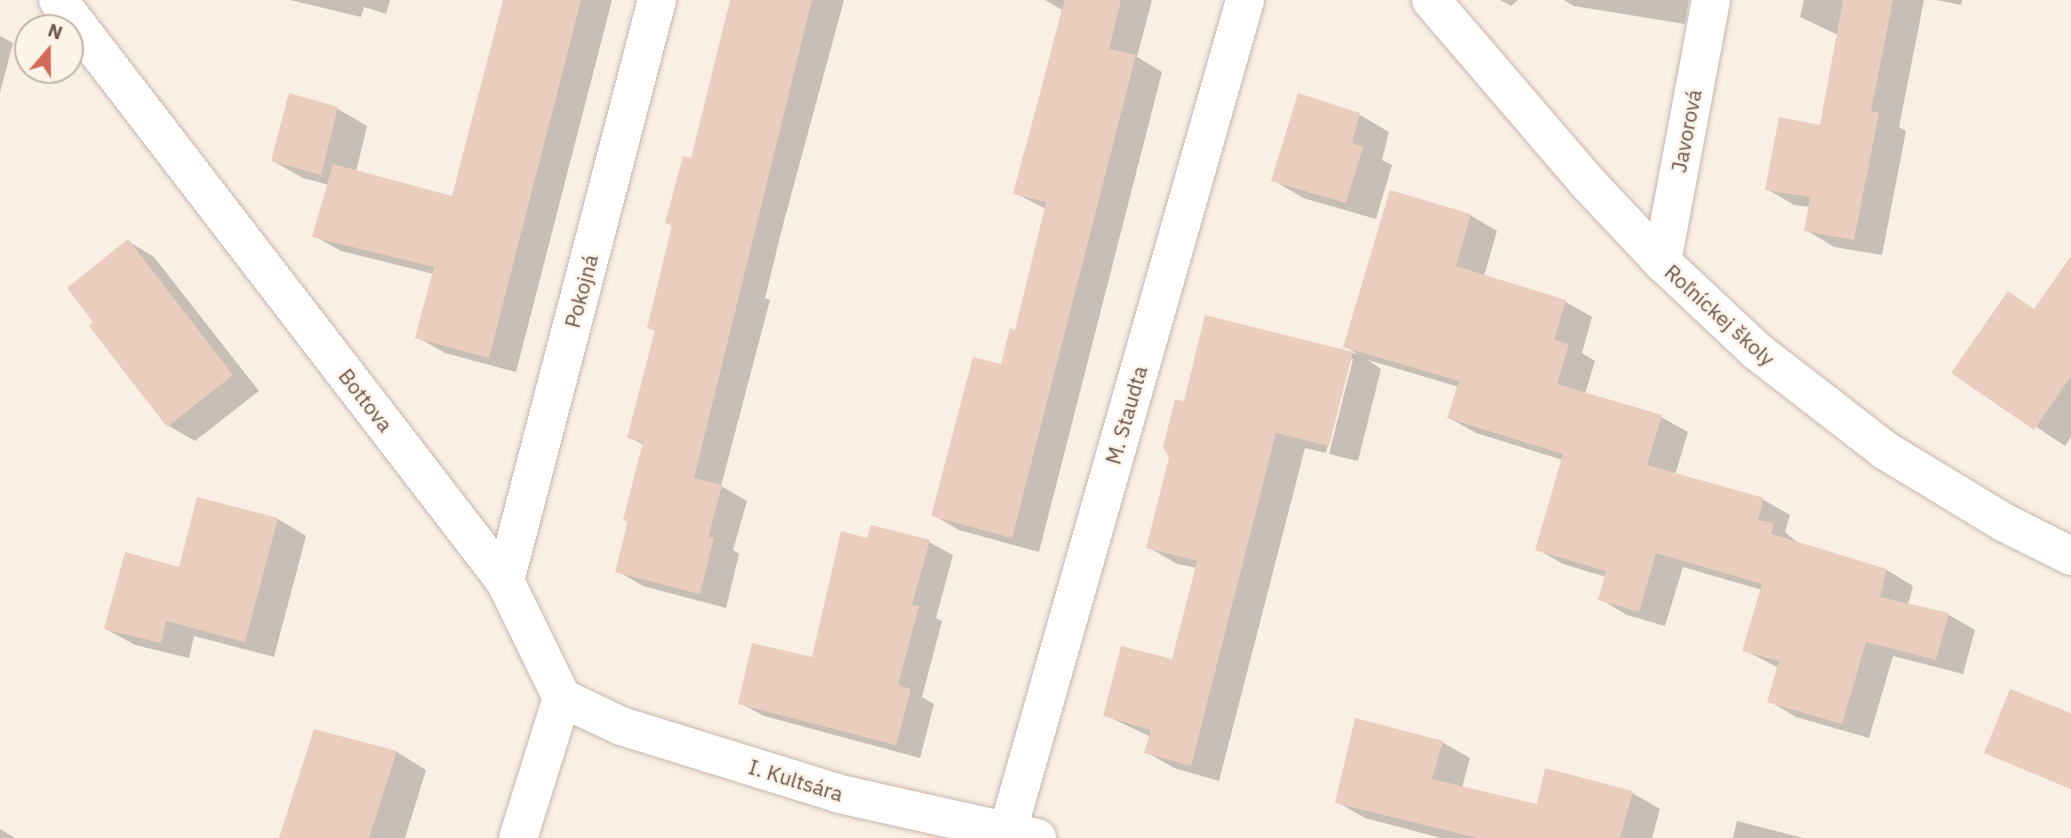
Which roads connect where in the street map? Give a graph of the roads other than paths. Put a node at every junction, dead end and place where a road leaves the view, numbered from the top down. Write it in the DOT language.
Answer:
graph roads {
  1 [pos="58,0"];
  2 [pos="657,0"];
  3 [pos="1245,0"];
  4 [pos="1431,0"];
  5 [pos="1711,0"];
  6 [pos="1662,262"];
  7 [pos="2071,556"];
  8 [pos="505,581"];
  9 [pos="562,698"];
  10 [pos="1023,834"];
  11 [pos="518,838"];
  1 -- 8 [label="street, Bottova"];
  2 -- 8 [label="street, Pokojná"];
  3 -- 10 [label="street, M. Staudta"];
  4 -- 6 [label="street, Roľníckej školy"];
  5 -- 6 [label="street, Javorová"];
  6 -- 7 [label="street, Roľníckej školy"];
  8 -- 9 [label="street, Bottova"];
  9 -- 10 [label="street, I. Kultsára"];
  9 -- 11 [label="street"];
}
